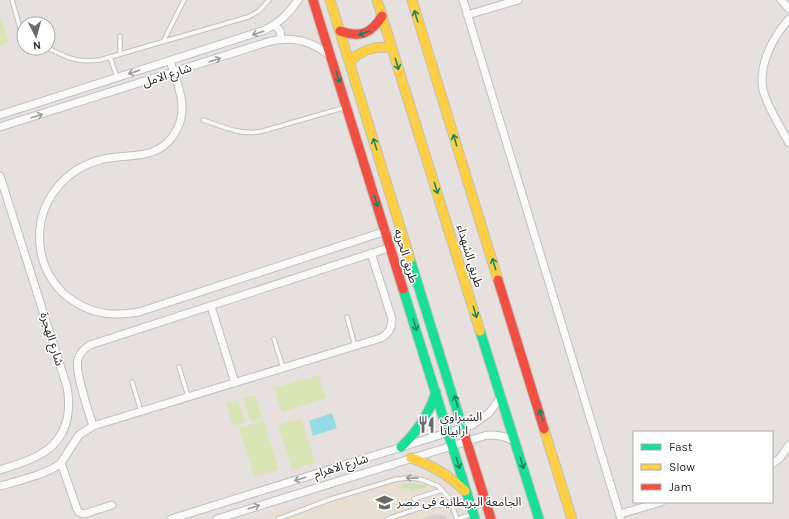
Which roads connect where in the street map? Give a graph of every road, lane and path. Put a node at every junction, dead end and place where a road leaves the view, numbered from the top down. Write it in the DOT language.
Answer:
graph roads {
  1 [pos="12,0"];
  2 [pos="184,0"];
  3 [pos="269,0"];
  4 [pos="298,0"];
  5 [pos="313,0"];
  6 [pos="330,0"];
  7 [pos="377,0"];
  8 [pos="412,0"];
  9 [pos="463,0"];
  10 [pos="518,0"];
  11 [pos="781,0"];
  12 [pos="789,9"];
  13 [pos="467,15"];
  14 [pos="17,16"];
  15 [pos="382,16"];
  16 [pos="788,21"];
  17 [pos="276,25"];
  18 [pos="340,31"];
  19 [pos="120,36"];
  20 [pos="281,39"];
  21 [pos="163,42"];
  22 [pos="392,48"];
  23 [pos="56,52"];
  24 [pos="120,54"];
  25 [pos="110,57"];
  26 [pos="332,58"];
  27 [pos="170,61"];
  28 [pos="350,62"];
  29 [pos="174,73"];
  30 [pos="117,78"];
  31 [pos="347,107"];
  32 [pos="0,116"];
  33 [pos="367,116"];
  34 [pos="204,120"];
  35 [pos="351,121"];
  36 [pos="0,127"];
  37 [pos="789,143"];
  38 [pos="0,176"];
  39 [pos="401,226"];
  40 [pos="386,232"];
  41 [pos="391,247"];
  42 [pos="372,253"];
  43 [pos="210,306"];
  44 [pos="346,317"];
  45 [pos="274,339"];
  46 [pos="355,346"];
  47 [pos="179,367"];
  48 [pos="282,368"];
  49 [pos="132,382"];
  50 [pos="235,383"];
  51 [pos="436,392"];
  52 [pos="501,397"];
  53 [pos="188,398"];
  54 [pos="141,412"];
  55 [pos="93,426"];
  56 [pos="464,427"];
  57 [pos="448,432"];
  58 [pos="468,440"];
  59 [pos="515,442"];
  60 [pos="452,445"];
  61 [pos="789,445"];
  62 [pos="401,447"];
  63 [pos="384,452"];
  64 [pos="372,456"];
  65 [pos="411,458"];
  66 [pos="61,463"];
  67 [pos="773,463"];
  68 [pos="389,465"];
  69 [pos="376,469"];
  70 [pos="0,470"];
  71 [pos="0,486"];
  72 [pos="442,490"];
  73 [pos="467,492"];
  74 [pos="414,499"];
  75 [pos="658,503"];
  76 [pos="112,505"];
  77 [pos="454,507"];
  78 [pos="488,509"];
  79 [pos="84,516"];
  80 [pos="474,516"];
  81 [pos="621,516"];
  82 [pos="172,519"];
  83 [pos="217,519"];
  84 [pos="278,519"];
  85 [pos="388,519"];
  86 [pos="458,519"];
  87 [pos="491,519"];
  88 [pos="539,519"];
  89 [pos="572,519"];
  1 -- 14 [label="lane"];
  2 -- 21 [label="lane"];
  3 -- 21 [label="lane"];
  4 -- 17 [label="street, شارع الامل"];
  5 -- 26 [label="street, طريق الحريه"];
  6 -- 18 [label="street, طريق الحريه"];
  7 -- 15 [label="street, طريق الشهداء"];
  89 -- 8 [label="street, طريق الشهداء, one-way"];
  9 -- 13 [label="street"];
  10 -- 13 [label="street"];
  11 -- 12 [label="street"];
  13 -- 81 [label="street"];
  15 -- 18 [label="street, one-way"];
  15 -- 22 [label="street, طريق الشهداء"];
  16 -- 37 [label="street"];
  17 -- 20 [label="street"];
  17 -- 27 [label="street, شارع الامل, one-way"];
  18 -- 28 [label="street, طريق الحريه"];
  19 -- 24 [label="lane"];
  20 -- 26 [label="street, شارع الامل"];
  29 -- 20 [label="street, شارع الامل, one-way"];
  21 -- 24 [label="lane"];
  22 -- 28 [label="street"];
  22 -- 52 [label="street, طريق الشهداء, one-way"];
  23 -- 25 [label="lane"];
  24 -- 25 [label="lane"];
  25 -- 30 [label="lane"];
  26 -- 31 [label="street, طريق الحريه, one-way"];
  27 -- 29 [label="street"];
  27 -- 30 [label="street, شارع الامل, one-way"];
  28 -- 33 [label="street, طريق الحريه"];
  36 -- 29 [label="street, شارع الامل, one-way"];
  29 -- 40 [label="street"];
  30 -- 32 [label="street, شارع الامل"];
  31 -- 34 [label="lane"];
  31 -- 35 [label="street, طريق الحريه"];
  33 -- 35 [label="street"];
  39 -- 33 [label="street, طريق الحريه, one-way"];
  35 -- 40 [label="street, طريق الحريه, one-way"];
  38 -- 70 [label="street, شارع الهجرة"];
  39 -- 40 [label="street"];
  56 -- 39 [label="street, طريق الحريه, one-way"];
  40 -- 41 [label="street, طريق الحريه"];
  41 -- 42 [label="street"];
  41 -- 51 [label="street, طريق الحريه, one-way"];
  42 -- 43 [label="street"];
  42 -- 46 [label="street"];
  43 -- 50 [label="street"];
  43 -- 55 [label="street"];
  44 -- 46 [label="lane"];
  45 -- 48 [label="lane"];
  46 -- 48 [label="street"];
  47 -- 53 [label="lane"];
  48 -- 50 [label="street"];
  49 -- 54 [label="lane"];
  50 -- 53 [label="street"];
  51 -- 57 [label="street, طريق الحريه"];
  51 -- 62 [label="street"];
  52 -- 56 [label="street, شارع الاهرام"];
  52 -- 59 [label="street, طريق الشهداء"];
  53 -- 54 [label="street"];
  54 -- 55 [label="street"];
  55 -- 66 [label="street"];
  56 -- 57 [label="street, شارع الاهرام"];
  56 -- 58 [label="street, طريق الحريه"];
  57 -- 60 [label="street, طريق الحريه"];
  57 -- 62 [label="street, شارع الاهرام"];
  58 -- 59 [label="street, شارع الاهرام"];
  58 -- 60 [label="street, شارع الاهرام"];
  58 -- 78 [label="street, طريق الحريه"];
  59 -- 88 [label="street, طريق الشهداء, one-way"];
  60 -- 65 [label="street, شارع الاهرام"];
  60 -- 73 [label="street, طريق الحريه, one-way"];
  61 -- 67 [label="street"];
  62 -- 63 [label="street, شارع الاهرام"];
  63 -- 64 [label="street, شارع الاهرام"];
  63 -- 68 [label="street"];
  64 -- 69 [label="street"];
  64 -- 82 [label="street, شارع الاهرام, one-way"];
  65 -- 68 [label="street, شارع الاهرام"];
  65 -- 73 [label="street"];
  66 -- 71 [label="street"];
  66 -- 79 [label="street"];
  68 -- 69 [label="street, شارع الاهرام"];
  83 -- 69 [label="street, شارع الاهرام, one-way"];
  72 -- 74 [label="lane"];
  72 -- 77 [label="lane"];
  72 -- 84 [label="lane, one-way"];
  73 -- 80 [label="street, طريق الحريه"];
  75 -- 81 [label="street"];
  76 -- 79 [label="street"];
  77 -- 85 [label="lane"];
  77 -- 86 [label="lane"];
  78 -- 80 [label="street"];
  78 -- 87 [label="street, طريق الحريه"];
  80 -- 86 [label="lane"];
}
